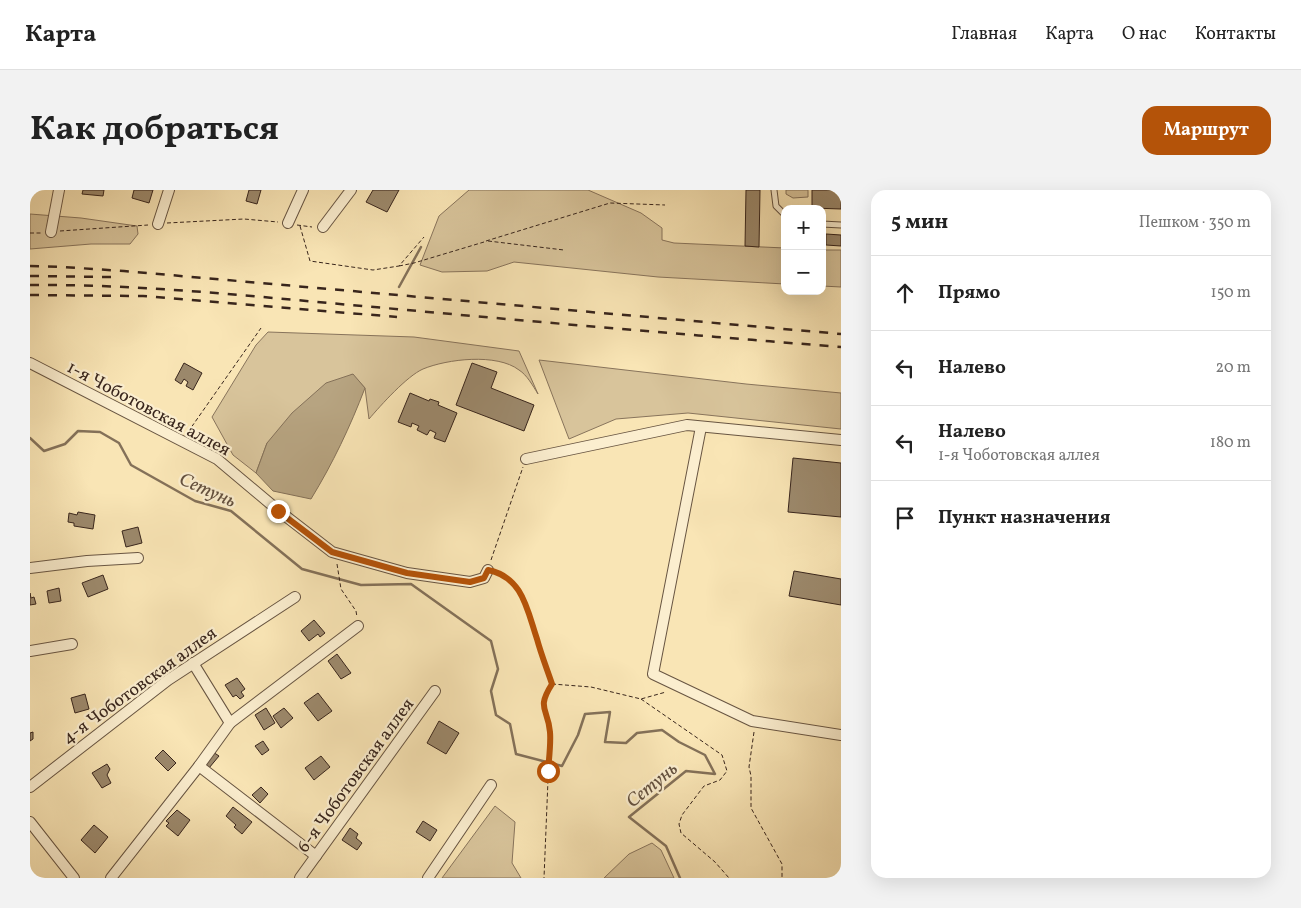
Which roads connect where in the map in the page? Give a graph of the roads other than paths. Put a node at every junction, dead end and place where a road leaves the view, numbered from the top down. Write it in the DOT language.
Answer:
graph roads {
  1 [pos="59,190"];
  2 [pos="169,190"];
  3 [pos="303,190"];
  4 [pos="350,190"];
  5 [pos="774,190"];
  6 [pos="781,212"];
  7 [pos="288,223"];
  8 [pos="158,224"];
  9 [pos="826,224"];
  10 [pos="841,225"];
  11 [pos="323,227"];
  12 [pos="51,232"];
  13 [pos="30,363"];
  14 [pos="701,427"];
  15 [pos="841,440"];
  16 [pos="526,459"];
  17 [pos="138,558"];
  18 [pos="30,568"];
  19 [pos="488,570"];
  20 [pos="295,597"];
  21 [pos="358,626"];
  22 [pos="72,644"];
  23 [pos="30,650"];
  24 [pos="193,663"];
  25 [pos="435,691"];
  26 [pos="230,723"];
  27 [pos="841,735"];
  28 [pos="199,766"];
  29 [pos="491,785"];
  30 [pos="30,787"];
  31 [pos="30,822"];
  32 [pos="316,856"];
  33 [pos="74,878"];
  34 [pos="111,878"];
  35 [pos="300,878"];
  36 [pos="428,878"];
  1 -- 12 [label="street"];
  2 -- 8 [label="street"];
  3 -- 7 [label="street"];
  4 -- 11 [label="street"];
  5 -- 6 [label="lane"];
  9 -- 10 [label="lane"];
  13 -- 19 [label="street, 1-я Чоботовская аллея"];
  14 -- 15 [label="street"];
  14 -- 16 [label="street"];
  14 -- 27 [label="street"];
  17 -- 18 [label="street"];
  20 -- 24 [label="street, 4-я Чоботовская аллея"];
  21 -- 26 [label="street"];
  22 -- 23 [label="street"];
  24 -- 26 [label="street"];
  24 -- 30 [label="street, 4-я Чоботовская аллея"];
  25 -- 32 [label="street, 6-я Чоботовская аллея"];
  26 -- 28 [label="street"];
  28 -- 32 [label="street"];
  28 -- 34 [label="street"];
  29 -- 36 [label="street"];
  31 -- 33 [label="street"];
  32 -- 35 [label="street, 6-я Чоботовская аллея"];
}
